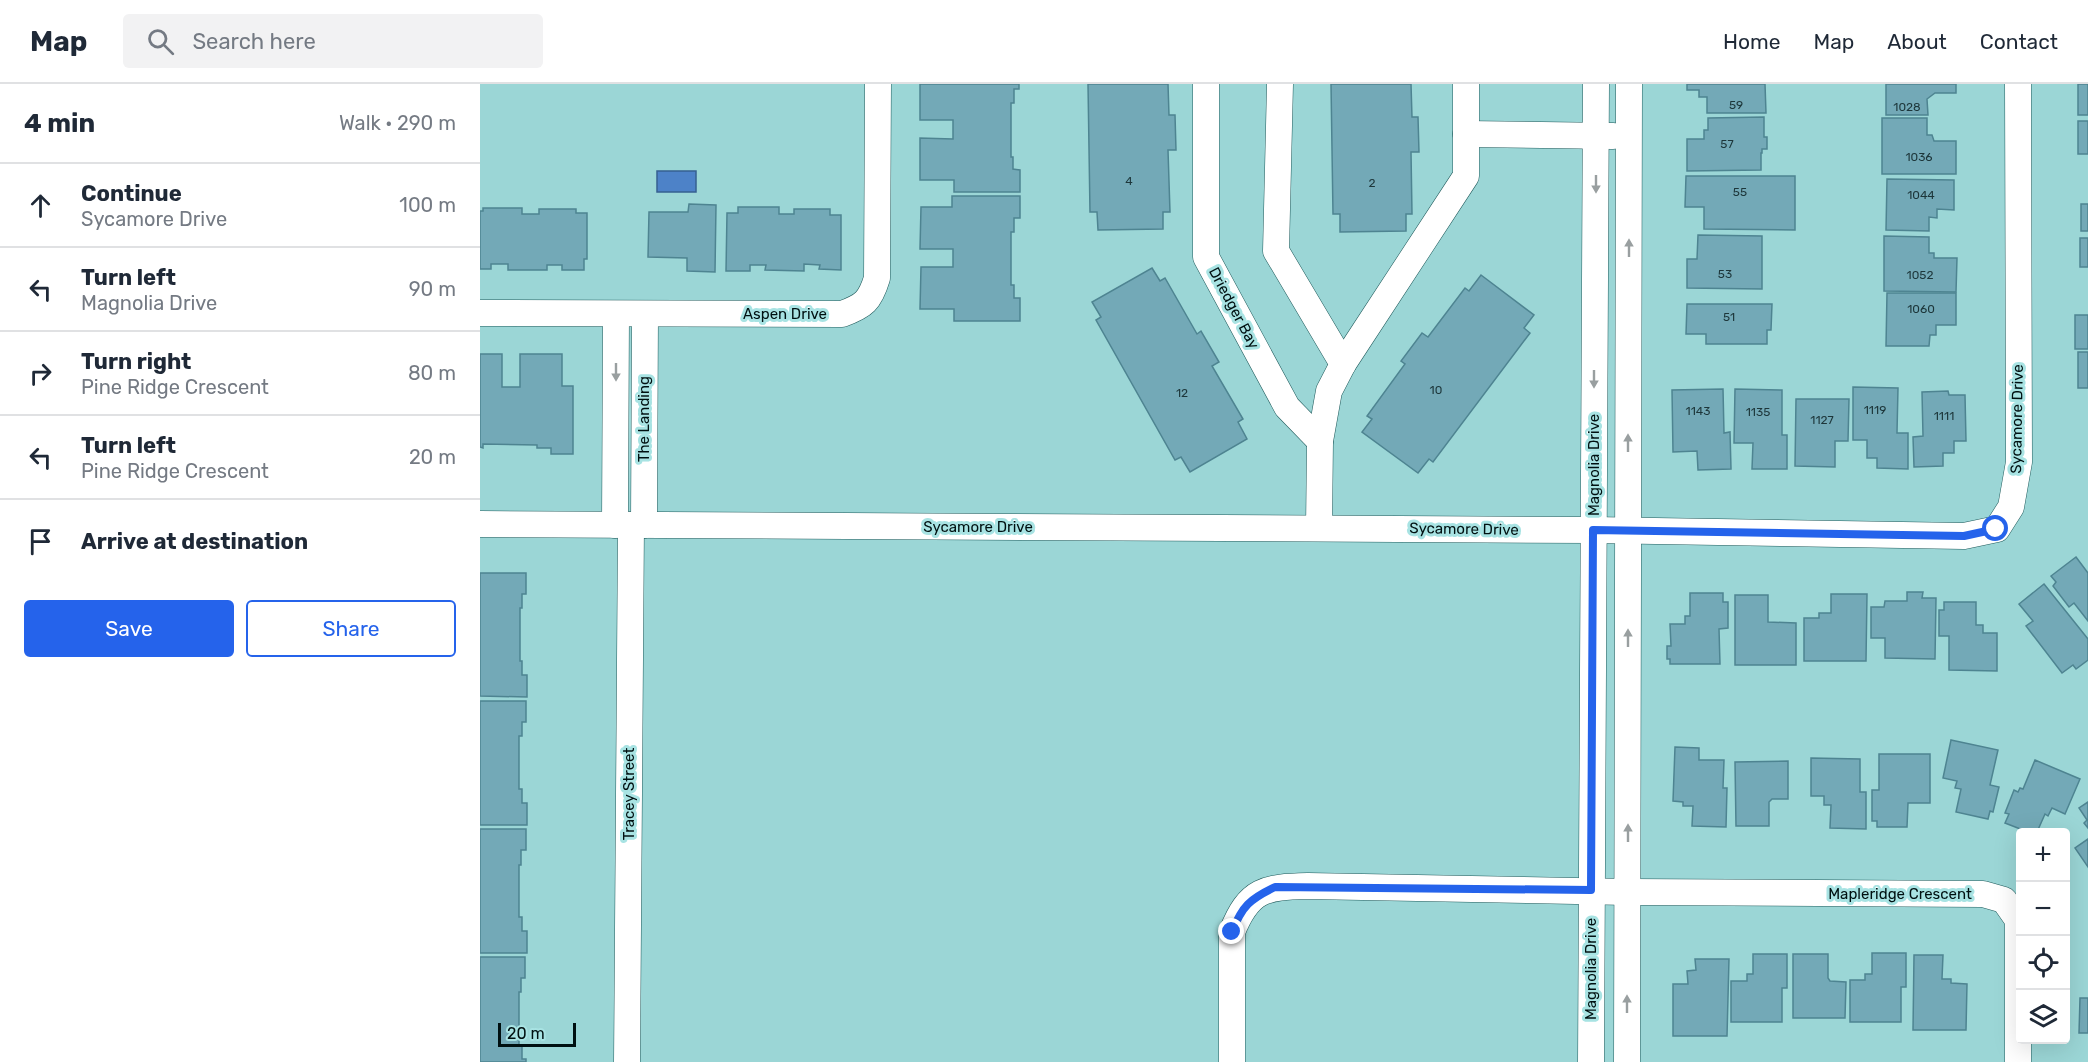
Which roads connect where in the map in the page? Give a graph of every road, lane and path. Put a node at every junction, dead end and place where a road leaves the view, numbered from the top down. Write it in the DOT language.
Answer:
graph roads {
  1 [pos="878,84"];
  2 [pos="1206,84"];
  3 [pos="1280,84"];
  4 [pos="1466,84"];
  5 [pos="1596,84"];
  6 [pos="1629,84"];
  7 [pos="2018,84"];
  8 [pos="1466,134"];
  9 [pos="1596,136"];
  10 [pos="1629,136"];
  11 [pos="480,313"];
  12 [pos="616,314"];
  13 [pos="645,314"];
  14 [pos="1343,364"];
  15 [pos="1320,441"];
  16 [pos="480,524"];
  17 [pos="630,525"];
  18 [pos="1319,528"];
  19 [pos="1593,530"];
  20 [pos="1628,531"];
  21 [pos="1591,890"];
  22 [pos="1628,892"];
  23 [pos="627,1062"];
  24 [pos="1232,1062"];
  25 [pos="1591,1062"];
  26 [pos="1627,1062"];
  27 [pos="2018,1062"];
  1 -- 13 [label="street, Aspen Drive"];
  2 -- 15 [label="street, Driedger Bay"];
  3 -- 14 [label="street"];
  4 -- 8 [label="street"];
  5 -- 9 [label="street, Magnolia Drive"];
  6 -- 10 [label="street"];
  7 -- 20 [label="street, Sycamore Drive"];
  8 -- 9 [label="street"];
  8 -- 14 [label="street"];
  9 -- 10 [label="street"];
  9 -- 19 [label="street, Magnolia Drive, one-way"];
  20 -- 10 [label="street, one-way"];
  11 -- 12 [label="street, Aspen Drive"];
  12 -- 13 [label="street, Aspen Drive"];
  12 -- 17 [label="street, The Landing, one-way"];
  13 -- 17 [label="street, The Landing"];
  14 -- 15 [label="street"];
  15 -- 18 [label="street"];
  16 -- 17 [label="street, Sycamore Drive"];
  17 -- 18 [label="street, Sycamore Drive"];
  17 -- 23 [label="street, Tracey Street"];
  18 -- 19 [label="street, Sycamore Drive"];
  19 -- 20 [label="street, Sycamore Drive"];
  19 -- 21 [label="street, Magnolia Drive"];
  22 -- 20 [label="street, one-way"];
  21 -- 22 [label="street, Mapleridge Crescent"];
  21 -- 24 [label="street, Mapleridge Crescent"];
  21 -- 25 [label="street, Magnolia Drive"];
  26 -- 22 [label="street, one-way"];
  22 -- 27 [label="street, Mapleridge Crescent"];
}
